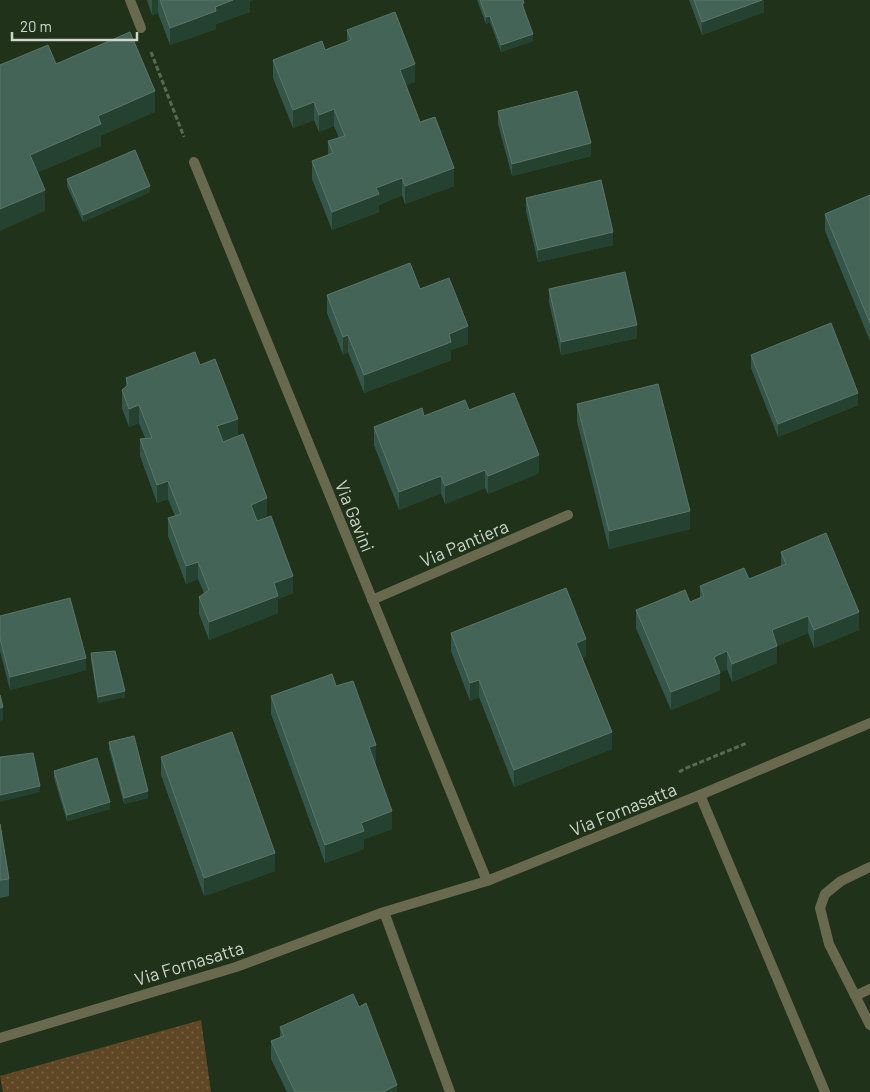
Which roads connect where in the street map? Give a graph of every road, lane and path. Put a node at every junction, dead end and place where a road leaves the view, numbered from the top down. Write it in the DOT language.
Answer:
graph roads {
  1 [pos="130,0"];
  2 [pos="141,28"];
  3 [pos="194,162"];
  4 [pos="568,515"];
  5 [pos="372,600"];
  6 [pos="870,723"];
  7 [pos="700,795"];
  8 [pos="870,867"];
  9 [pos="487,881"];
  10 [pos="384,912"];
  11 [pos="870,989"];
  12 [pos="855,996"];
  13 [pos="870,1025"];
  14 [pos="0,1038"];
  15 [pos="450,1092"];
  16 [pos="825,1092"];
  1 -- 2 [label="street"];
  2 -- 3 [label="path"];
  3 -- 5 [label="street, Via Gavini"];
  4 -- 5 [label="street, Via Pantiera"];
  5 -- 9 [label="street, Via Gavini"];
  6 -- 7 [label="street, Via Fornasatta"];
  7 -- 9 [label="street, Via Fornasatta"];
  7 -- 16 [label="street"];
  8 -- 12 [label="street"];
  9 -- 10 [label="street, Via Fornasatta"];
  10 -- 14 [label="street, Via Fornasatta"];
  10 -- 15 [label="street"];
  11 -- 12 [label="street"];
  12 -- 13 [label="street"];
}
